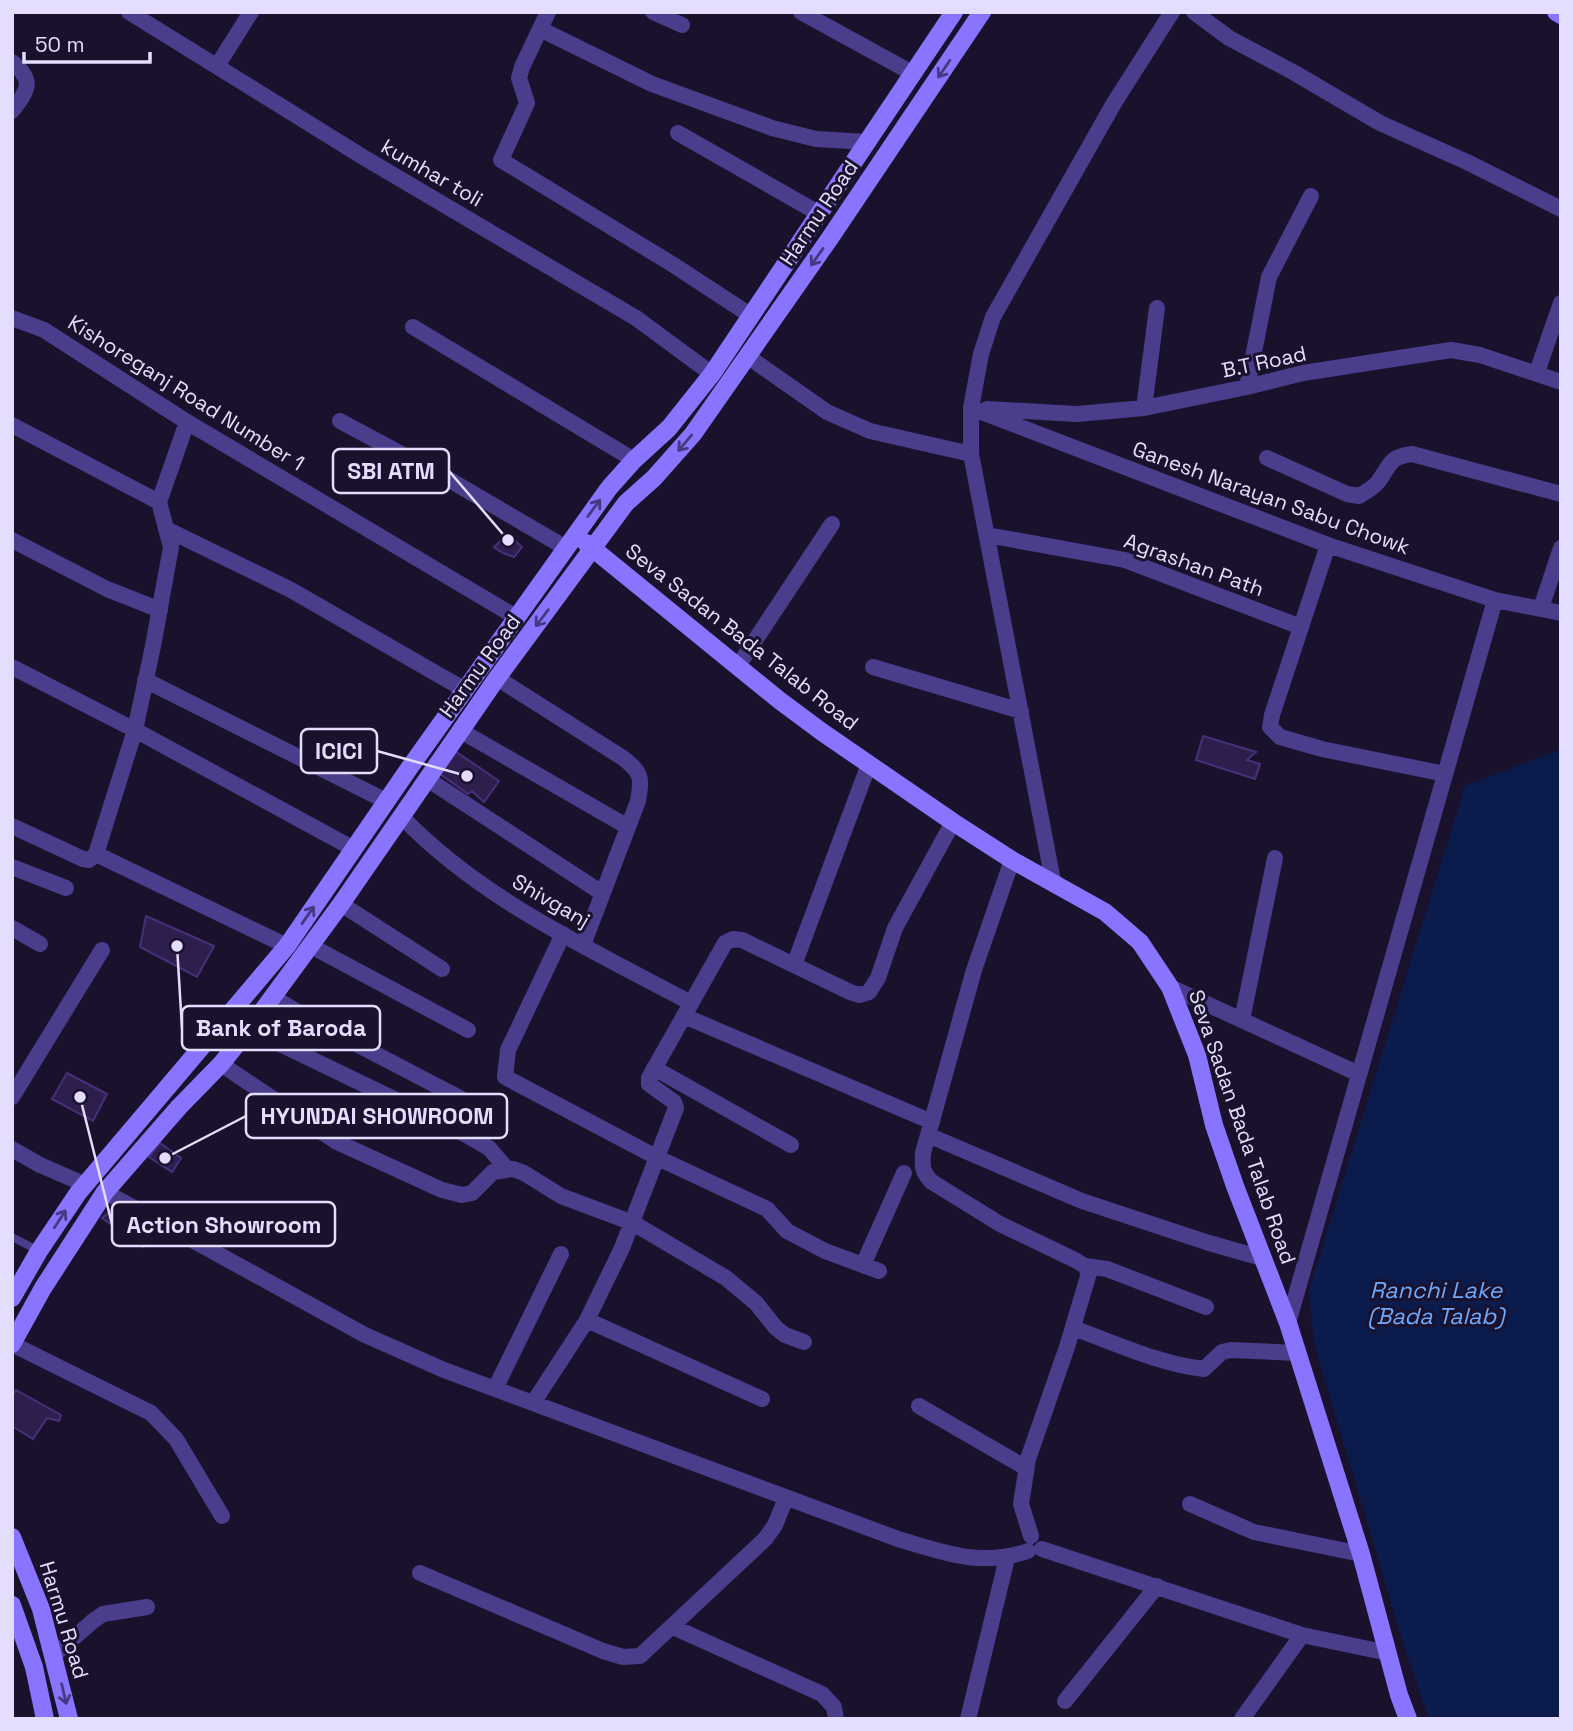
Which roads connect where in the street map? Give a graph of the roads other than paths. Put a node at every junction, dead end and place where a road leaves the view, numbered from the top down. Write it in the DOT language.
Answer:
graph roads {
  1 [pos="129,12"];
  2 [pos="251,12"];
  3 [pos="548,12"];
  4 [pos="653,12"];
  5 [pos="801,12"];
  6 [pos="954,12"];
  7 [pos="982,12"];
  8 [pos="1172,12"];
  9 [pos="1194,12"];
  10 [pos="1556,12"];
  11 [pos="1561,15"];
  12 [pos="682,25"];
  13 [pos="540,29"];
  14 [pos="12,62"];
  15 [pos="217,66"];
  16 [pos="914,74"];
  17 [pos="12,111"];
  18 [pos="678,133"];
  19 [pos="868,142"];
  20 [pos="1311,196"];
  21 [pos="1561,208"];
  22 [pos="820,214"];
  23 [pos="1561,303"];
  24 [pos="1157,308"];
  25 [pos="750,315"];
  26 [pos="12,318"];
  27 [pos="413,327"];
  28 [pos="747,356"];
  29 [pos="1536,372"];
  30 [pos="712,373"];
  31 [pos="1561,382"];
  32 [pos="1247,387"];
  33 [pos="971,408"];
  34 [pos="1143,408"];
  35 [pos="340,421"];
  36 [pos="187,422"];
  37 [pos="12,425"];
  38 [pos="971,454"];
  39 [pos="1267,458"];
  40 [pos="634,460"];
  41 [pos="1561,494"];
  42 [pos="159,502"];
  43 [pos="832,524"];
  44 [pos="166,529"];
  45 [pos="987,535"];
  46 [pos="12,540"];
  47 [pos="570,542"];
  48 [pos="1328,545"];
  49 [pos="1561,548"];
  50 [pos="594,549"];
  51 [pos="1496,600"];
  52 [pos="1541,608"];
  53 [pos="160,610"];
  54 [pos="1561,613"];
  55 [pos="516,617"];
  56 [pos="1301,627"];
  57 [pos="738,666"];
  58 [pos="12,667"];
  59 [pos="873,667"];
  60 [pos="497,678"];
  61 [pos="145,680"];
  62 [pos="465,690"];
  63 [pos="1021,711"];
  64 [pos="135,730"];
  65 [pos="461,731"];
  66 [pos="869,764"];
  67 [pos="1446,774"];
  68 [pos="427,779"];
  69 [pos="386,801"];
  70 [pos="402,817"];
  71 [pos="953,822"];
  72 [pos="12,827"];
  73 [pos="628,827"];
  74 [pos="354,849"];
  75 [pos="96,854"];
  76 [pos="1275,858"];
  77 [pos="1012,860"];
  78 [pos="12,867"];
  79 [pos="1053,881"];
  80 [pos="66,888"];
  81 [pos="602,893"];
  82 [pos="341,904"];
  83 [pos="12,928"];
  84 [pos="563,934"];
  85 [pos="40,944"];
  86 [pos="583,945"];
  87 [pos="287,946"];
  88 [pos="311,946"];
  89 [pos="102,950"];
  90 [pos="794,965"];
  91 [pos="442,969"];
  92 [pos="1170,987"];
  93 [pos="273,997"];
  94 [pos="687,1010"];
  95 [pos="1242,1020"];
  96 [pos="249,1029"];
  97 [pos="468,1030"];
  98 [pos="221,1064"];
  99 [pos="654,1068"];
  100 [pos="1359,1074"];
  101 [pos="12,1097"];
  102 [pos="460,1098"];
  103 [pos="930,1128"];
  104 [pos="790,1145"];
  105 [pos="12,1149"];
  106 [pos="658,1158"];
  107 [pos="507,1169"];
  108 [pos="904,1173"];
  109 [pos="84,1184"];
  110 [pos="105,1192"];
  111 [pos="633,1223"];
  112 [pos="12,1237"];
  113 [pos="38,1251"];
  114 [pos="561,1254"];
  115 [pos="1262,1258"];
  116 [pos="863,1265"];
  117 [pos="1085,1266"];
  118 [pos="879,1271"];
  119 [pos="12,1298"];
  120 [pos="1206,1307"];
  121 [pos="587,1320"];
  122 [pos="1288,1323"];
  123 [pos="1073,1328"];
  124 [pos="804,1342"];
  125 [pos="12,1344"];
  126 [pos="1297,1353"];
  127 [pos="495,1389"];
  128 [pos="762,1399"];
  129 [pos="533,1403"];
  130 [pos="919,1406"];
  131 [pos="1026,1468"];
  132 [pos="786,1498"];
  133 [pos="1190,1504"];
  134 [pos="222,1516"];
  135 [pos="12,1537"];
  136 [pos="1034,1545"];
  137 [pos="1361,1555"];
  138 [pos="1007,1558"];
  139 [pos="420,1573"];
  140 [pos="1157,1587"];
  141 [pos="12,1605"];
  142 [pos="146,1607"];
  143 [pos="673,1627"];
  144 [pos="1302,1635"];
  145 [pos="1388,1653"];
  146 [pos="54,1655"];
  147 [pos="1065,1702"];
  148 [pos="45,1719"];
  149 [pos="69,1719"];
  150 [pos="836,1719"];
  151 [pos="968,1719"];
  152 [pos="1242,1719"];
  153 [pos="1408,1719"];
  1 -- 15 [label="street, kumhar toli"];
  2 -- 15 [label="street"];
  3 -- 13 [label="street"];
  4 -- 12 [label="street"];
  5 -- 16 [label="street"];
  6 -- 16 [label="main road, Harmu Road"];
  7 -- 28 [label="main road, Harmu Road, one-way"];
  8 -- 33 [label="street"];
  9 -- 21 [label="street"];
  10 -- 11 [label="main road"];
  13 -- 19 [label="street"];
  13 -- 25 [label="street"];
  14 -- 17 [label="street"];
  15 -- 30 [label="street, kumhar toli"];
  16 -- 19 [label="main road, Harmu Road"];
  18 -- 22 [label="street"];
  19 -- 22 [label="main road, Harmu Road"];
  20 -- 32 [label="street"];
  22 -- 25 [label="main road, Harmu Road"];
  23 -- 29 [label="street"];
  24 -- 34 [label="street"];
  25 -- 30 [label="main road, Harmu Road"];
  26 -- 36 [label="street, Kishoreganj Road Number 1"];
  27 -- 40 [label="street"];
  28 -- 38 [label="street"];
  28 -- 50 [label="main road, Harmu Road, one-way"];
  29 -- 31 [label="street, B.T Road"];
  29 -- 32 [label="street, B.T Road"];
  30 -- 40 [label="main road, Harmu Road"];
  32 -- 34 [label="street, B.T Road"];
  33 -- 34 [label="street, B.T Road"];
  33 -- 38 [label="street"];
  33 -- 48 [label="street, Ganesh Narayan Sabu Chowk"];
  35 -- 47 [label="street"];
  36 -- 42 [label="street"];
  36 -- 55 [label="street, Kishoreganj Road Number 1"];
  37 -- 42 [label="street"];
  38 -- 45 [label="street"];
  39 -- 41 [label="street"];
  47 -- 40 [label="main road, Harmu Road, one-way"];
  42 -- 44 [label="street"];
  43 -- 57 [label="street"];
  44 -- 53 [label="street"];
  44 -- 62 [label="street"];
  45 -- 56 [label="street, Agrashan Path"];
  45 -- 63 [label="street"];
  46 -- 53 [label="street"];
  47 -- 50 [label="main road, Seva Sadan Bada Talab Road"];
  47 -- 55 [label="main road, Harmu Road"];
  48 -- 51 [label="street, Ganesh Narayan Sabu Chowk"];
  48 -- 56 [label="street"];
  49 -- 52 [label="street"];
  50 -- 57 [label="main road, Seva Sadan Bada Talab Road"];
  50 -- 60 [label="main road, Harmu Road, one-way"];
  51 -- 52 [label="street, Ganesh Narayan Sabu Chowk"];
  51 -- 67 [label="street"];
  52 -- 54 [label="street, Ganesh Narayan Sabu Chowk"];
  53 -- 61 [label="street"];
  55 -- 62 [label="main road, Harmu Road"];
  56 -- 67 [label="street"];
  57 -- 66 [label="main road, Seva Sadan Bada Talab Road"];
  58 -- 64 [label="street"];
  59 -- 63 [label="street"];
  60 -- 65 [label="main road, Harmu Road"];
  60 -- 73 [label="street"];
  61 -- 64 [label="street"];
  61 -- 69 [label="street"];
  62 -- 69 [label="main road, Harmu Road"];
  63 -- 79 [label="street"];
  64 -- 74 [label="street"];
  64 -- 75 [label="street"];
  65 -- 68 [label="main road, Harmu Road"];
  65 -- 73 [label="street"];
  66 -- 71 [label="main road, Seva Sadan Bada Talab Road"];
  66 -- 90 [label="street"];
  67 -- 100 [label="street"];
  68 -- 70 [label="main road, Harmu Road"];
  68 -- 81 [label="street"];
  69 -- 74 [label="main road, Harmu Road"];
  70 -- 82 [label="main road, Harmu Road"];
  70 -- 84 [label="street, Shivganj"];
  71 -- 77 [label="main road, Seva Sadan Bada Talab Road"];
  71 -- 90 [label="street"];
  72 -- 75 [label="street"];
  73 -- 81 [label="street"];
  87 -- 74 [label="main road, Harmu Road, one-way"];
  75 -- 87 [label="street"];
  76 -- 95 [label="street"];
  77 -- 79 [label="main road, Seva Sadan Bada Talab Road"];
  77 -- 103 [label="street"];
  78 -- 80 [label="street"];
  79 -- 92 [label="main road, Seva Sadan Bada Talab Road"];
  81 -- 86 [label="street"];
  82 -- 88 [label="main road, Harmu Road"];
  82 -- 91 [label="street"];
  83 -- 85 [label="street"];
  84 -- 86 [label="street, Shivganj"];
  84 -- 106 [label="street"];
  86 -- 94 [label="street, Shivganj"];
  87 -- 109 [label="main road, Harmu Road"];
  88 -- 93 [label="main road, Harmu Road"];
  88 -- 97 [label="street"];
  89 -- 101 [label="street"];
  90 -- 94 [label="street"];
  92 -- 95 [label="street"];
  92 -- 115 [label="main road, Seva Sadan Bada Talab Road"];
  93 -- 96 [label="main road, Harmu Road"];
  93 -- 102 [label="street"];
  94 -- 99 [label="street"];
  94 -- 103 [label="street, Shivganj"];
  95 -- 100 [label="street"];
  96 -- 98 [label="main road, Harmu Road"];
  96 -- 107 [label="street"];
  98 -- 107 [label="street"];
  98 -- 110 [label="main road, Harmu Road"];
  99 -- 104 [label="street"];
  99 -- 106 [label="street"];
  100 -- 122 [label="street"];
  103 -- 115 [label="street, Shivganj"];
  103 -- 117 [label="street"];
  105 -- 109 [label="street"];
  106 -- 111 [label="street"];
  106 -- 116 [label="street"];
  107 -- 111 [label="street"];
  108 -- 116 [label="street"];
  113 -- 109 [label="main road, Harmu Road, one-way"];
  110 -- 125 [label="main road, Harmu Road"];
  110 -- 127 [label="street"];
  111 -- 121 [label="street"];
  111 -- 124 [label="street"];
  112 -- 113 [label="lane"];
  113 -- 119 [label="main road, Harmu Road"];
  114 -- 127 [label="street"];
  115 -- 122 [label="main road, Seva Sadan Bada Talab Road"];
  116 -- 118 [label="street"];
  117 -- 120 [label="street"];
  117 -- 123 [label="street"];
  121 -- 128 [label="street"];
  121 -- 129 [label="street"];
  122 -- 126 [label="main road, Seva Sadan Bada Talab Road"];
  123 -- 126 [label="street"];
  123 -- 131 [label="street"];
  125 -- 134 [label="street"];
  126 -- 137 [label="main road, Seva Sadan Bada Talab Road"];
  127 -- 129 [label="street"];
  129 -- 132 [label="street"];
  130 -- 131 [label="street"];
  131 -- 136 [label="street"];
  132 -- 138 [label="street"];
  132 -- 143 [label="street"];
  133 -- 137 [label="street"];
  135 -- 146 [label="main road, Harmu Road"];
  136 -- 138 [label="street"];
  136 -- 140 [label="street"];
  137 -- 145 [label="main road, Seva Sadan Bada Talab Road"];
  138 -- 151 [label="street"];
  139 -- 143 [label="street"];
  140 -- 144 [label="street"];
  140 -- 147 [label="street"];
  141 -- 148 [label="main road, Harmu Road"];
  142 -- 146 [label="street"];
  143 -- 150 [label="street"];
  144 -- 145 [label="street"];
  144 -- 152 [label="street"];
  145 -- 153 [label="main road, Seva Sadan Bada Talab Road"];
  146 -- 149 [label="main road, Harmu Road, one-way"];
}
